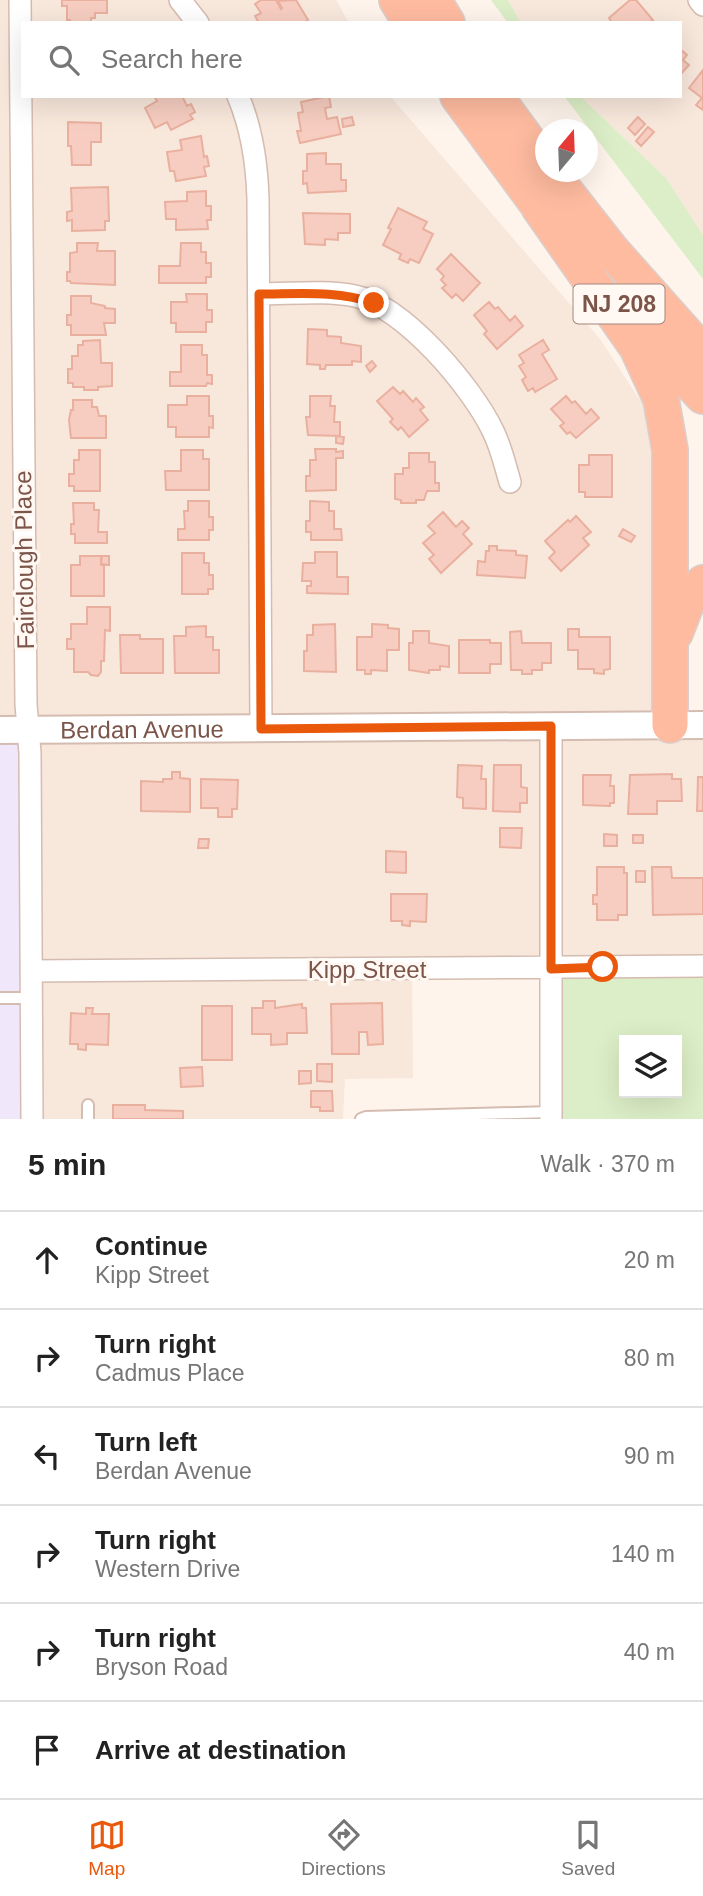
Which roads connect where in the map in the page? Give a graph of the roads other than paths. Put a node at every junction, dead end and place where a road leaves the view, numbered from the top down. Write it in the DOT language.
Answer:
graph roads {
  1 [pos="20,0"];
  2 [pos="180,0"];
  3 [pos="397,0"];
  4 [pos="433,0"];
  5 [pos="699,0"];
  6 [pos="703,5"];
  7 [pos="196,21"];
  8 [pos="410,21"];
  9 [pos="446,21"];
  10 [pos="238,98"];
  11 [pos="459,98"];
  12 [pos="496,98"];
  13 [pos="535,152"];
  14 [pos="558,182"];
  15 [pos="539,207"];
  16 [pos="259,294"];
  17 [pos="703,353"];
  18 [pos="703,396"];
  19 [pos="510,482"];
  20 [pos="703,583"];
  21 [pos="670,664"];
  22 [pos="686,725"];
  23 [pos="551,726"];
  24 [pos="261,729"];
  25 [pos="0,730"];
  26 [pos="28,730"];
  27 [pos="703,966"];
  28 [pos="551,969"];
  29 [pos="31,971"];
  30 [pos="0,998"];
  31 [pos="31,998"];
  32 [pos="88,1105"];
  33 [pos="551,1115"];
  34 [pos="32,1119"];
  35 [pos="88,1119"];
  36 [pos="361,1119"];
  1 -- 26 [label="street, Fairclough Place"];
  2 -- 7 [label="street"];
  3 -- 8 [label="highway"];
  4 -- 9 [label="highway"];
  5 -- 6 [label="street"];
  10 -- 16 [label="street"];
  11 -- 15 [label="highway, NJ 208"];
  12 -- 13 [label="highway"];
  14 -- 17 [label="highway, NJ 208"];
  15 -- 18 [label="highway, NJ 208"];
  15 -- 21 [label="highway"];
  16 -- 19 [label="street"];
  16 -- 24 [label="street"];
  20 -- 21 [label="highway"];
  21 -- 22 [label="highway"];
  22 -- 23 [label="street, Berdan Avenue"];
  23 -- 24 [label="street, Berdan Avenue"];
  23 -- 28 [label="street"];
  24 -- 26 [label="street, Berdan Avenue"];
  25 -- 26 [label="street, Berdan Avenue"];
  26 -- 29 [label="street, Fairclough Place"];
  27 -- 28 [label="street, Kipp Street"];
  28 -- 29 [label="street, Kipp Street"];
  28 -- 33 [label="street"];
  29 -- 31 [label="street, Fairclough Place"];
  30 -- 31 [label="lane"];
  31 -- 34 [label="street, Fairclough Place"];
  32 -- 35 [label="lane"];
  33 -- 36 [label="lane"];
}
